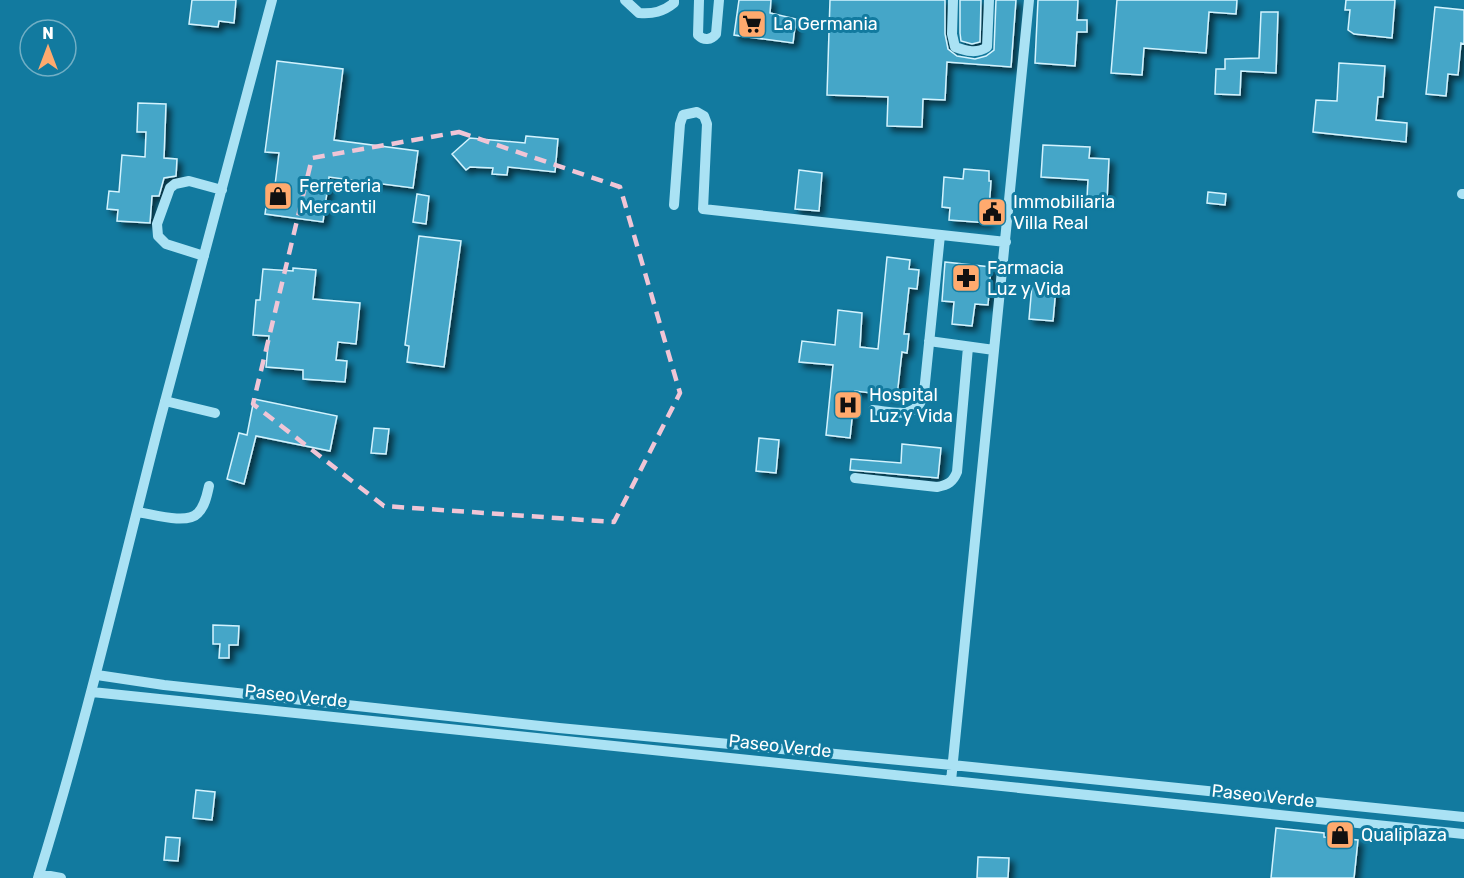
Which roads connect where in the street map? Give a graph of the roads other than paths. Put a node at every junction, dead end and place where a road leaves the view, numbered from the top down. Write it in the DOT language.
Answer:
graph roads {
  1 [pos="272,0"];
  2 [pos="625,0"];
  3 [pos="674,0"];
  4 [pos="699,0"];
  5 [pos="719,0"];
  6 [pos="953,0"];
  7 [pos="989,0"];
  8 [pos="1029,0"];
  9 [pos="222,190"];
  10 [pos="674,205"];
  11 [pos="940,235"];
  12 [pos="1006,242"];
  13 [pos="204,256"];
  14 [pos="929,341"];
  15 [pos="968,347"];
  16 [pos="994,350"];
  17 [pos="165,401"];
  18 [pos="873,410"];
  19 [pos="215,413"];
  20 [pos="855,478"];
  21 [pos="209,486"];
  22 [pos="137,512"];
  23 [pos="96,675"];
  24 [pos="92,692"];
  25 [pos="558,733"];
  26 [pos="952,765"];
  27 [pos="951,781"];
  28 [pos="1255,796"];
  29 [pos="1253,812"];
  30 [pos="1464,817"];
  31 [pos="1464,834"];
  32 [pos="38,876"];
  33 [pos="62,878"];
  1 -- 9 [label="street"];
  2 -- 3 [label="street"];
  4 -- 5 [label="street"];
  6 -- 7 [label="street"];
  8 -- 12 [label="street"];
  9 -- 13 [label="street"];
  9 -- 13 [label="street"];
  10 -- 11 [label="street"];
  11 -- 12 [label="street"];
  11 -- 14 [label="street"];
  12 -- 16 [label="street"];
  13 -- 17 [label="street"];
  14 -- 15 [label="street"];
  14 -- 18 [label="street"];
  15 -- 16 [label="street"];
  15 -- 20 [label="street"];
  16 -- 26 [label="street"];
  17 -- 19 [label="street"];
  17 -- 22 [label="street"];
  21 -- 22 [label="street"];
  22 -- 23 [label="street"];
  23 -- 24 [label="street"];
  23 -- 25 [label="street, Paseo Verde"];
  24 -- 25 [label="street, Paseo Verde"];
  24 -- 32 [label="street"];
  25 -- 26 [label="street, Paseo Verde"];
  25 -- 27 [label="street, Paseo Verde"];
  26 -- 27 [label="street"];
  26 -- 28 [label="street, Paseo Verde"];
  27 -- 29 [label="street, Paseo Verde"];
  28 -- 29 [label="street"];
  28 -- 30 [label="street, Paseo Verde"];
  29 -- 31 [label="street, Paseo Verde"];
  32 -- 33 [label="street"];
}
